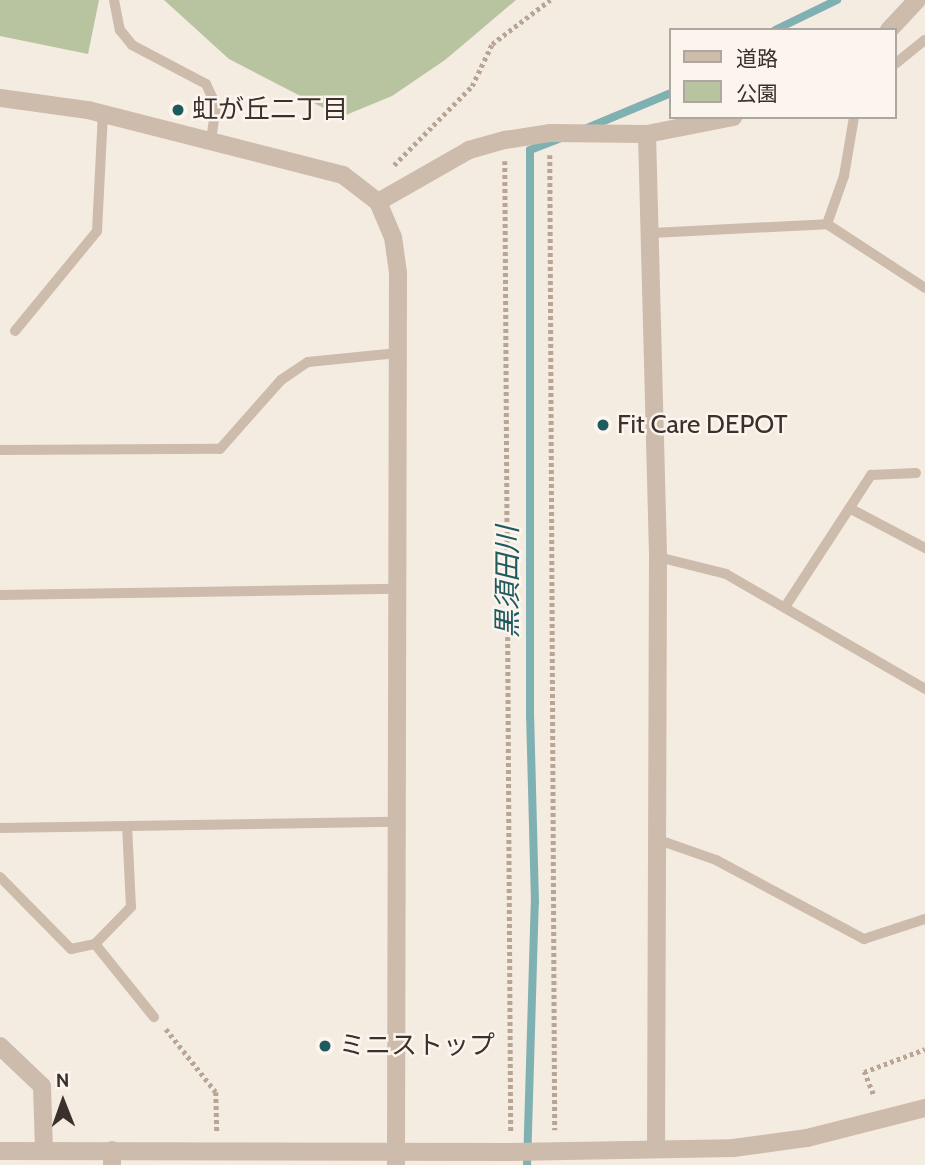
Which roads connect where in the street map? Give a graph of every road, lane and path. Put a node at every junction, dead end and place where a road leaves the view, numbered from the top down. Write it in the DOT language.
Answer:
graph roads {
  1 [pos="114,0"];
  2 [pos="550,0"];
  3 [pos="917,0"];
  4 [pos="891,28"];
  5 [pos="925,40"];
  6 [pos="897,62"];
  7 [pos="0,99"];
  8 [pos="103,114"];
  9 [pos="723,119"];
  10 [pos="854,119"];
  11 [pos="550,133"];
  12 [pos="648,134"];
  13 [pos="211,139"];
  14 [pos="505,140"];
  15 [pos="400,189"];
  16 [pos="378,202"];
  17 [pos="828,224"];
  18 [pos="652,233"];
  19 [pos="925,289"];
  20 [pos="15,331"];
  21 [pos="398,353"];
  22 [pos="0,450"];
  23 [pos="916,473"];
  24 [pos="851,509"];
  25 [pos="925,548"];
  26 [pos="659,557"];
  27 [pos="395,589"];
  28 [pos="0,595"];
  29 [pos="785,607"];
  30 [pos="925,689"];
  31 [pos="394,822"];
  32 [pos="127,826"];
  33 [pos="0,828"];
  34 [pos="656,839"];
  35 [pos="0,877"];
  36 [pos="925,919"];
  37 [pos="95,944"];
  38 [pos="154,1017"];
  39 [pos="0,1046"];
  40 [pos="925,1049"];
  41 [pos="873,1094"];
  42 [pos="925,1108"];
  43 [pos="44,1150"];
  44 [pos="0,1151"];
  45 [pos="218,1151"];
  46 [pos="515,1152"];
  47 [pos="552,1152"];
  48 [pos="112,1157"];
  49 [pos="396,1157"];
  50 [pos="656,1157"];
  1 -- 13 [label="lane"];
  2 -- 15 [label="path"];
  3 -- 4 [label="street"];
  5 -- 6 [label="lane"];
  7 -- 8 [label="street"];
  8 -- 13 [label="street"];
  8 -- 20 [label="lane"];
  9 -- 12 [label="street"];
  10 -- 17 [label="lane"];
  11 -- 12 [label="street"];
  11 -- 14 [label="street"];
  11 -- 47 [label="path"];
  12 -- 18 [label="street"];
  13 -- 16 [label="street"];
  14 -- 15 [label="street"];
  14 -- 46 [label="path"];
  15 -- 16 [label="street"];
  16 -- 21 [label="street"];
  17 -- 18 [label="lane"];
  17 -- 19 [label="lane"];
  18 -- 26 [label="street"];
  21 -- 22 [label="lane"];
  21 -- 27 [label="street"];
  23 -- 24 [label="lane"];
  24 -- 25 [label="lane"];
  24 -- 29 [label="lane"];
  26 -- 29 [label="lane"];
  26 -- 34 [label="street"];
  27 -- 28 [label="lane"];
  27 -- 31 [label="street"];
  29 -- 30 [label="lane"];
  31 -- 32 [label="lane"];
  31 -- 49 [label="street"];
  32 -- 33 [label="lane"];
  32 -- 37 [label="lane"];
  34 -- 36 [label="lane"];
  34 -- 50 [label="street"];
  35 -- 37 [label="lane"];
  37 -- 38 [label="lane"];
  38 -- 45 [label="path"];
  39 -- 43 [label="street"];
  40 -- 41 [label="path"];
  42 -- 50 [label="street"];
  43 -- 44 [label="street"];
  43 -- 48 [label="street"];
  45 -- 48 [label="street"];
  45 -- 49 [label="street"];
  46 -- 47 [label="street"];
  46 -- 49 [label="street"];
  47 -- 50 [label="street"];
}
